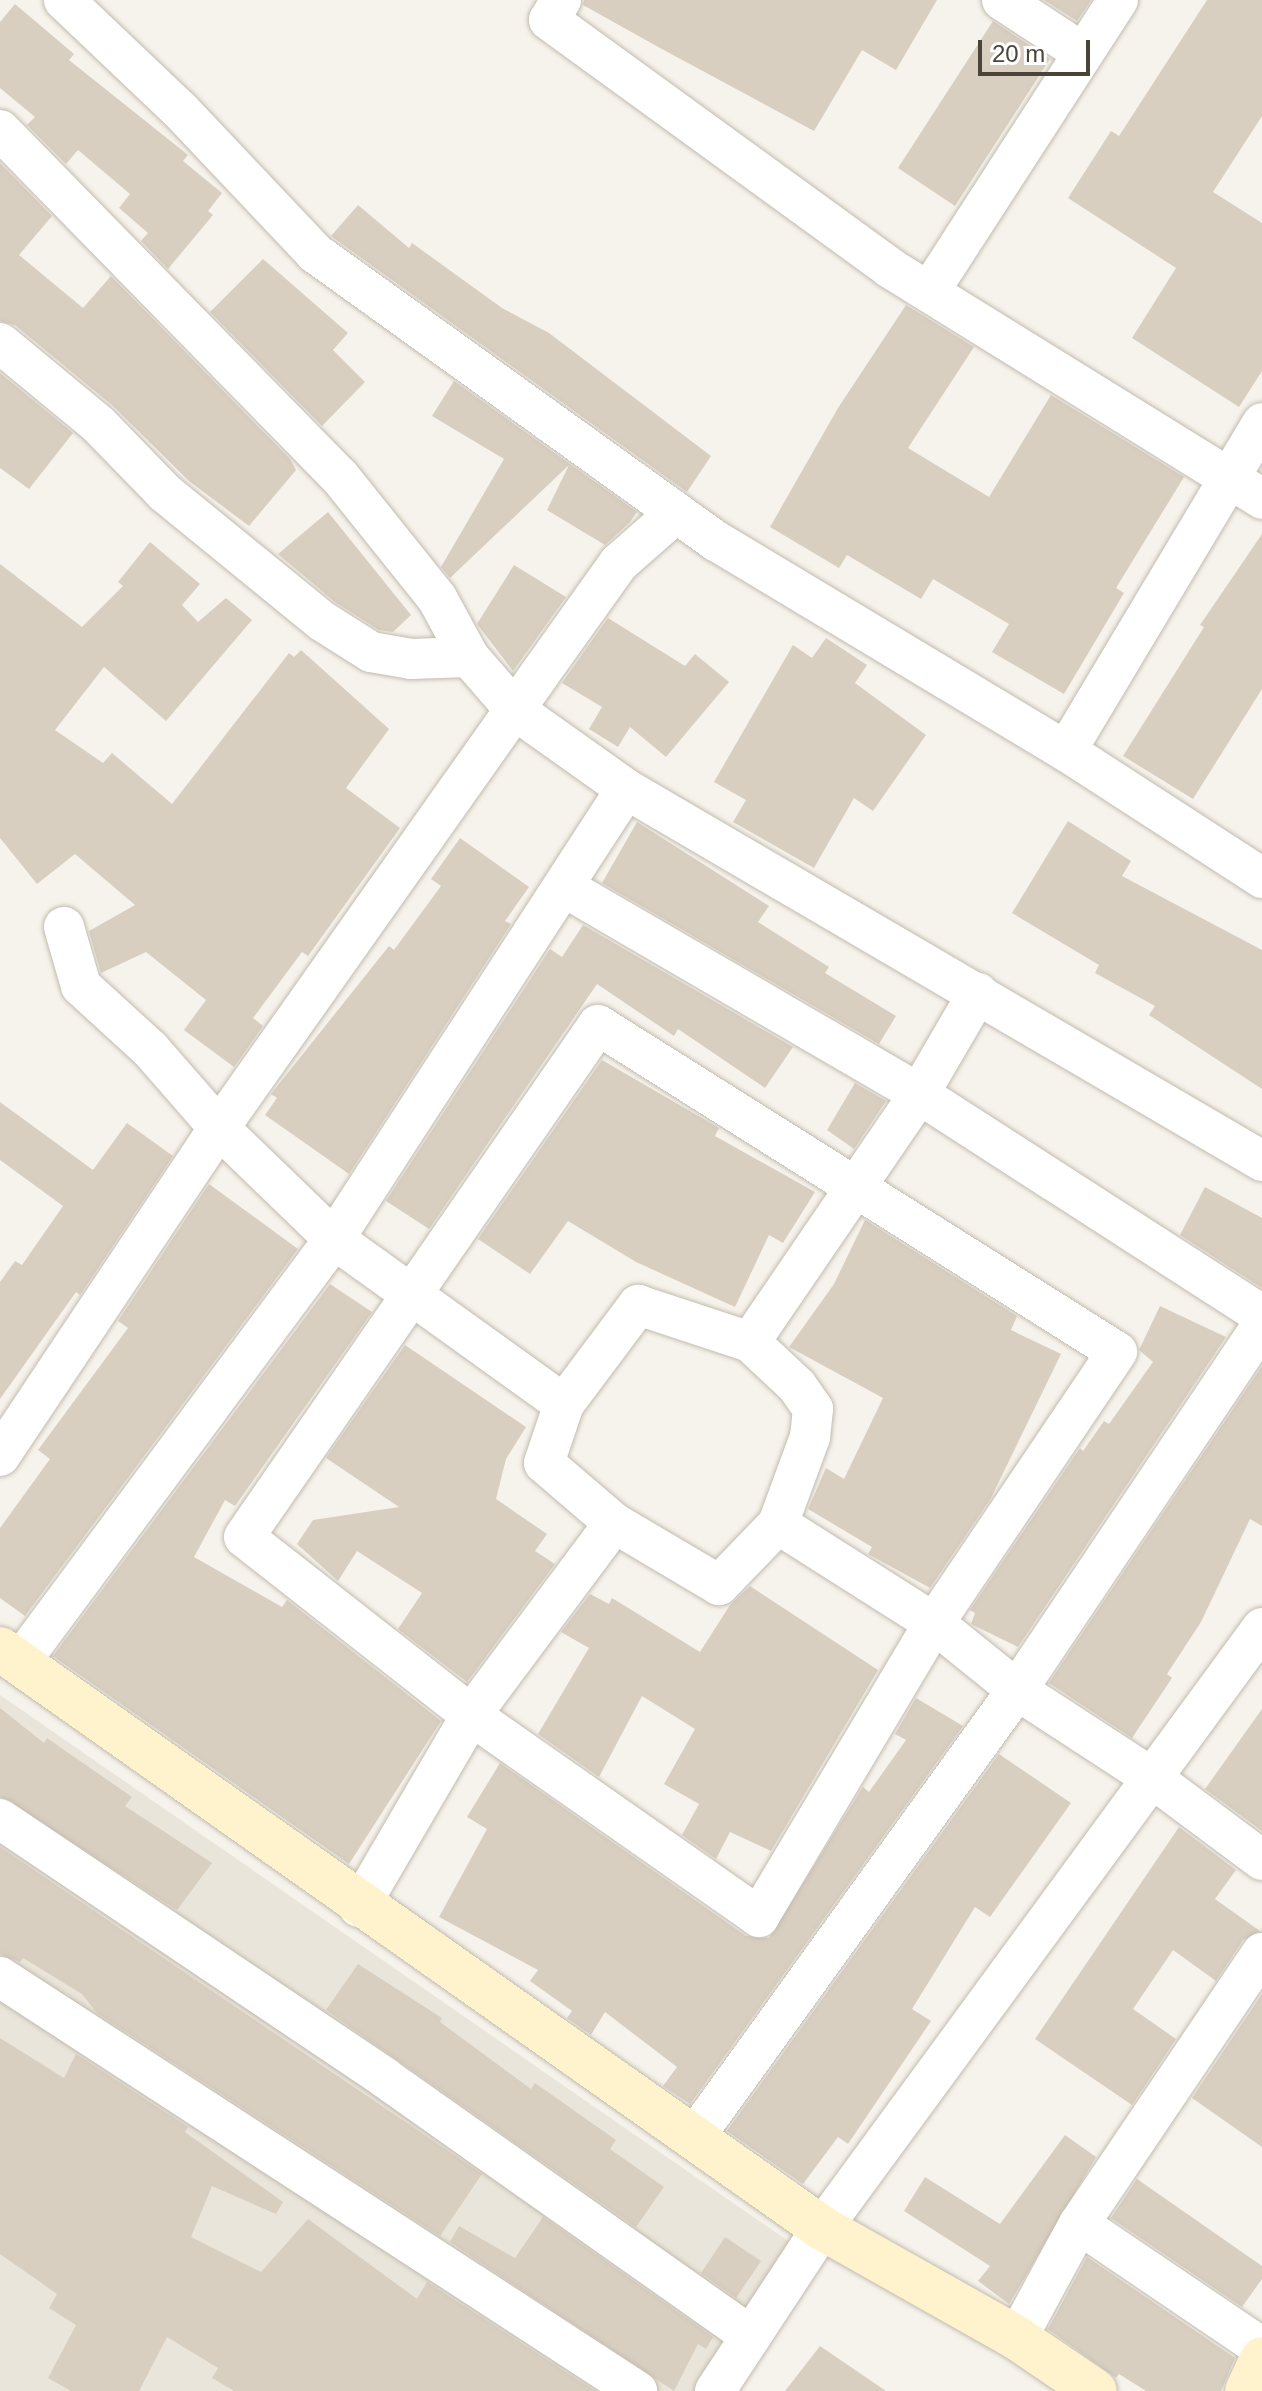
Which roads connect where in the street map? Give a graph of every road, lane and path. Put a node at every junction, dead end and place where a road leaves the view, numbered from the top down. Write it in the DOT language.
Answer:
graph roads {
  1 [pos="64,0"];
  2 [pos="561,0"];
  3 [pos="1002,0"];
  4 [pos="1118,0"];
  5 [pos="1083,53"];
  6 [pos="0,130"];
  7 [pos="929,292"];
  8 [pos="0,343"];
  9 [pos="1262,423"];
  10 [pos="1228,478"];
  11 [pos="1262,499"];
  12 [pos="676,513"];
  13 [pos="469,657"];
  14 [pos="515,710"];
  15 [pos="1066,751"];
  16 [pos="626,789"];
  17 [pos="1262,878"];
  18 [pos="564,887"];
  19 [pos="64,927"];
  20 [pos="978,993"];
  21 [pos="919,1094"];
  22 [pos="219,1128"];
  23 [pos="1262,1161"];
  24 [pos="855,1187"];
  25 [pos="334,1239"];
  26 [pos="413,1297"];
  27 [pos="1262,1315"];
  28 [pos="1262,1325"];
  29 [pos="750,1342"];
  30 [pos="564,1404"];
  31 [pos="0,1456"];
  32 [pos="614,1523"];
  33 [pos="778,1524"];
  34 [pos="934,1623"];
  35 [pos="1262,1628"];
  36 [pos="10,1656"];
  37 [pos="1017,1690"];
  38 [pos="471,1715"];
  39 [pos="1152,1778"];
  40 [pos="0,1819"];
  41 [pos="1262,1860"];
  42 [pos="359,1907"];
  43 [pos="1262,1953"];
  44 [pos="0,1977"];
  45 [pos="693,2139"];
  46 [pos="1079,2224"];
  47 [pos="822,2228"];
  48 [pos="751,2336"];
  49 [pos="1017,2338"];
  50 [pos="1262,2348"];
  51 [pos="1262,2359"];
  52 [pos="637,2391"];
  53 [pos="715,2391"];
  54 [pos="1095,2391"];
  55 [pos="1247,2391"];
  1 -- 12 [label="street"];
  2 -- 7 [label="street"];
  3 -- 5 [label="street"];
  4 -- 5 [label="street"];
  5 -- 7 [label="street"];
  6 -- 13 [label="street"];
  7 -- 10 [label="street"];
  8 -- 13 [label="street"];
  9 -- 10 [label="street"];
  10 -- 11 [label="street"];
  10 -- 15 [label="street"];
  12 -- 14 [label="street"];
  12 -- 15 [label="street"];
  13 -- 14 [label="street"];
  14 -- 16 [label="street"];
  14 -- 22 [label="street"];
  15 -- 17 [label="street"];
  16 -- 18 [label="street"];
  16 -- 20 [label="street"];
  18 -- 21 [label="street"];
  18 -- 25 [label="street"];
  19 -- 22 [label="street"];
  20 -- 21 [label="street"];
  20 -- 23 [label="street"];
  21 -- 24 [label="street"];
  21 -- 27 [label="street"];
  22 -- 25 [label="street"];
  22 -- 31 [label="street"];
  24 -- 26 [label="street"];
  24 -- 29 [label="street"];
  24 -- 34 [label="street"];
  25 -- 26 [label="street"];
  25 -- 36 [label="street"];
  26 -- 30 [label="street"];
  26 -- 38 [label="street"];
  28 -- 37 [label="street"];
  29 -- 30 [label="street"];
  29 -- 33 [label="street"];
  30 -- 32 [label="street"];
  32 -- 33 [label="street"];
  32 -- 38 [label="street"];
  33 -- 34 [label="street"];
  34 -- 37 [label="street"];
  34 -- 38 [label="street"];
  35 -- 39 [label="street"];
  36 -- 42 [label="street"];
  37 -- 39 [label="street"];
  37 -- 45 [label="street"];
  38 -- 42 [label="street"];
  39 -- 41 [label="street"];
  39 -- 47 [label="street"];
  40 -- 48 [label="street"];
  42 -- 45 [label="street"];
  43 -- 46 [label="street"];
  44 -- 52 [label="street"];
  45 -- 47 [label="street"];
  46 -- 49 [label="street"];
  46 -- 50 [label="street"];
  47 -- 48 [label="street"];
  47 -- 49 [label="street"];
  48 -- 53 [label="street"];
  49 -- 54 [label="street"];
  51 -- 55 [label="street"];
}
